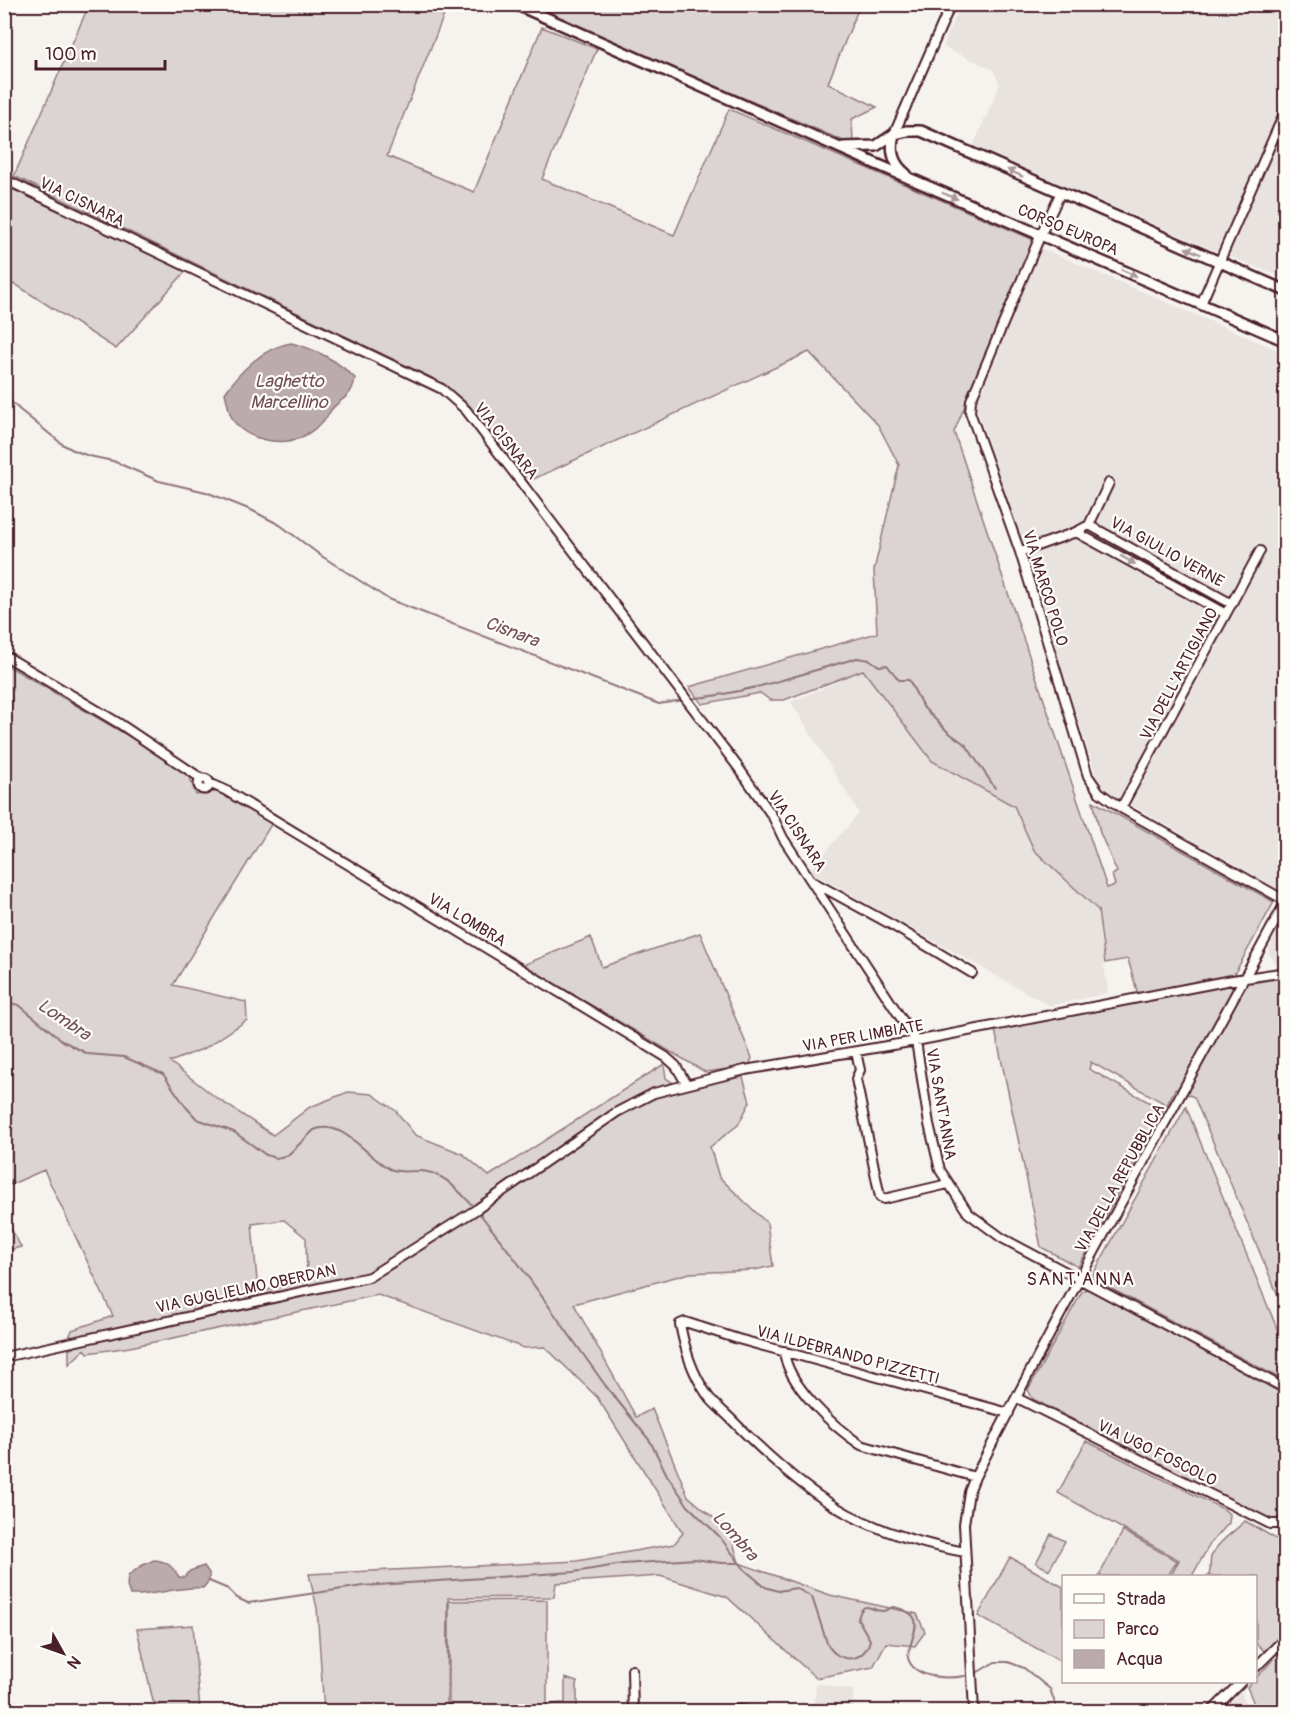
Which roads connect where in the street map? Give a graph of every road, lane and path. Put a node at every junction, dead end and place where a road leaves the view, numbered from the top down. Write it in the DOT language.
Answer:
graph roads {
  1 [pos="515,4"];
  2 [pos="951,4"];
  3 [pos="1286,109"];
  4 [pos="894,134"];
  5 [pos="839,147"];
  6 [pos="4,179"];
  7 [pos="914,181"];
  8 [pos="1060,194"];
  9 [pos="1041,234"];
  10 [pos="1218,262"];
  11 [pos="1286,291"];
  12 [pos="1201,304"];
  13 [pos="1286,341"];
  14 [pos="1109,483"];
  15 [pos="1089,525"];
  16 [pos="1076,532"];
  17 [pos="1260,551"];
  18 [pos="1020,552"];
  19 [pos="1232,604"];
  20 [pos="1226,614"];
  21 [pos="4,656"];
  22 [pos="1121,808"];
  23 [pos="813,882"];
  24 [pos="1286,901"];
  25 [pos="829,906"];
  26 [pos="1286,972"];
  27 [pos="972,973"];
  28 [pos="1244,978"];
  29 [pos="916,1041"];
  30 [pos="856,1052"];
  31 [pos="686,1083"];
  32 [pos="948,1184"];
  33 [pos="477,1209"];
  34 [pos="1080,1278"];
  35 [pos="784,1351"];
  36 [pos="4,1357"];
  37 [pos="1286,1389"];
  38 [pos="1017,1398"];
  39 [pos="1009,1413"];
  40 [pos="975,1476"];
  41 [pos="1286,1519"];
  42 [pos="965,1552"];
  43 [pos="1286,1637"];
  44 [pos="1257,1666"];
  45 [pos="632,1670"];
  46 [pos="1240,1683"];
  47 [pos="678,1711"];
  48 [pos="633,1712"];
  49 [pos="752,1712"];
  50 [pos="974,1712"];
  51 [pos="1211,1712"];
  1 -- 5 [label="street, CORSO EUROPA"];
  2 -- 4 [label="street"];
  3 -- 10 [label="street"];
  4 -- 5 [label="street, CORSO EUROPA"];
  4 -- 7 [label="street"];
  8 -- 4 [label="street, CORSO EUROPA, one-way"];
  5 -- 7 [label="street, CORSO EUROPA"];
  6 -- 23 [label="street, VIA CISNARA"];
  7 -- 9 [label="street, CORSO EUROPA, one-way"];
  8 -- 9 [label="street, VIA MARCO POLO"];
  10 -- 8 [label="street, CORSO EUROPA, one-way"];
  9 -- 12 [label="street, CORSO EUROPA, one-way"];
  9 -- 18 [label="street, VIA MARCO POLO"];
  10 -- 11 [label="street, CORSO EUROPA"];
  10 -- 12 [label="street"];
  12 -- 13 [label="street, CORSO EUROPA"];
  14 -- 15 [label="street, VIA GIULIO VERNE"];
  15 -- 16 [label="street, VIA GIULIO VERNE"];
  15 -- 19 [label="street, VIA GIULIO VERNE"];
  16 -- 18 [label="street, VIA GIULIO VERNE"];
  16 -- 20 [label="street, VIA GIULIO VERNE, one-way"];
  17 -- 19 [label="street, VIA DELL'ARTIGIANO"];
  18 -- 22 [label="street, VIA MARCO POLO"];
  19 -- 20 [label="street, VIA DELL'ARTIGIANO"];
  20 -- 22 [label="street, VIA DELL'ARTIGIANO"];
  21 -- 31 [label="street, VIA LOMBRA"];
  22 -- 24 [label="street, VIA MARCO POLO"];
  23 -- 25 [label="street, VIA CISNARA"];
  23 -- 27 [label="street"];
  24 -- 28 [label="street, VIA DELLA REPUBBLICA"];
  25 -- 29 [label="street, VIA SANT'ANNA"];
  26 -- 28 [label="street, VIA PER LIMBIATE"];
  28 -- 29 [label="street, VIA PER LIMBIATE"];
  28 -- 34 [label="street, VIA DELLA REPUBBLICA"];
  29 -- 30 [label="street, VIA PER LIMBIATE"];
  29 -- 32 [label="street, VIA SANT'ANNA"];
  30 -- 31 [label="street, VIA PER LIMBIATE"];
  30 -- 32 [label="street"];
  31 -- 33 [label="street, VIA PER LIMBIATE"];
  32 -- 34 [label="street, VIA SANT'ANNA"];
  33 -- 36 [label="street, VIA GUGLIELMO OBERDAN"];
  34 -- 37 [label="street, VIA SANT'ANNA"];
  34 -- 38 [label="street, VIA DELLA REPUBBLICA"];
  35 -- 39 [label="street, VIA ILDEBRANDO PIZZETTI"];
  35 -- 40 [label="street"];
  35 -- 42 [label="street, VIA ILDEBRANDO PIZZETTI"];
  38 -- 39 [label="street, VIA DELLA REPUBBLICA"];
  38 -- 41 [label="street, VIA UGO FOSCOLO"];
  39 -- 40 [label="street, VIA DELLA REPUBBLICA"];
  40 -- 42 [label="street, VIA DELLA REPUBBLICA"];
  42 -- 50 [label="street, VIA DELLA REPUBBLICA"];
  43 -- 44 [label="street"];
  45 -- 48 [label="street"];
  46 -- 51 [label="street"];
  47 -- 49 [label="street"];
}
